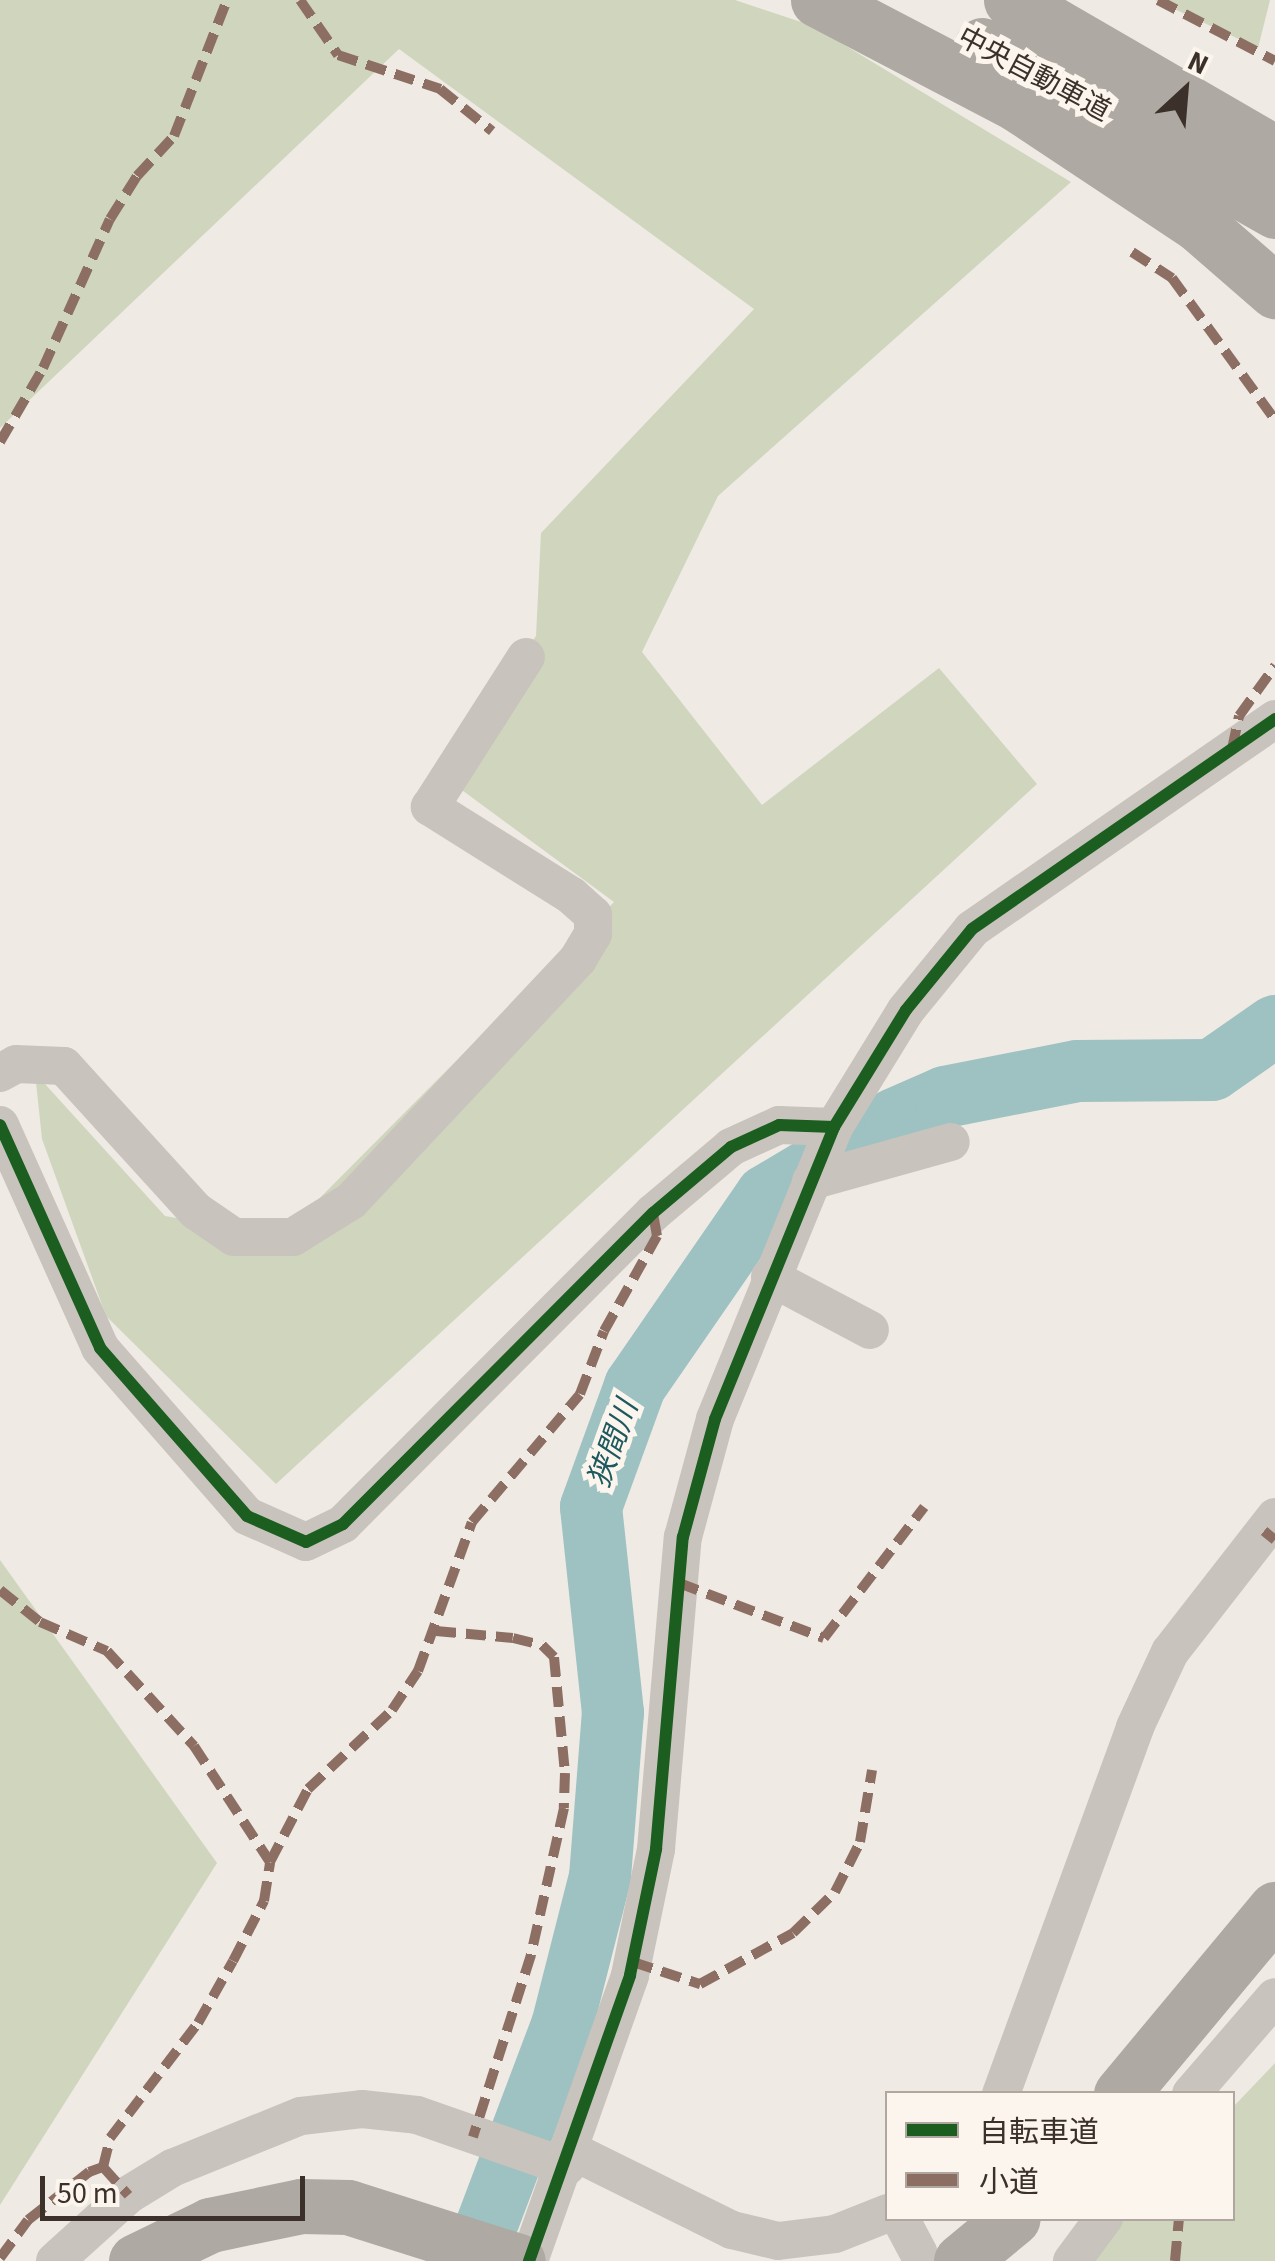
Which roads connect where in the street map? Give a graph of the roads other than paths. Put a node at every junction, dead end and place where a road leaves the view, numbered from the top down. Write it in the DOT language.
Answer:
graph roads {
  1 [pos="818,0"];
  2 [pos="896,0"];
  3 [pos="1021,5"];
  4 [pos="1275,115"];
  5 [pos="1275,153"];
  6 [pos="1275,212"];
  7 [pos="1275,291"];
  8 [pos="526,656"];
  9 [pos="1275,719"];
  10 [pos="0,1073"];
  11 [pos="0,1125"];
  12 [pos="834,1127"];
  13 [pos="951,1142"];
  14 [pos="811,1181"];
  15 [pos="775,1266"];
  16 [pos="870,1330"];
  17 [pos="1275,1517"];
  18 [pos="1275,1909"];
  19 [pos="1275,1997"];
  20 [pos="1002,2091"];
  21 [pos="1123,2091"];
  22 [pos="1194,2091"];
  23 [pos="569,2159"];
  24 [pos="885,2215"];
  25 [pos="903,2221"];
  26 [pos="1007,2221"];
  27 [pos="1102,2221"];
  28 [pos="940,2257"];
  29 [pos="55,2261"];
  30 [pos="136,2261"];
  31 [pos="518,2261"];
  32 [pos="528,2261"];
  33 [pos="1072,2261"];
  1 -- 7 [label="highway"];
  2 -- 6 [label="highway, 中央自動車道"];
  3 -- 4 [label="highway"];
  3 -- 5 [label="highway, 中央自動車道"];
  8 -- 10 [label="street"];
  9 -- 12 [label="street"];
  11 -- 12 [label="street"];
  12 -- 14 [label="street"];
  13 -- 14 [label="street"];
  14 -- 15 [label="street"];
  15 -- 16 [label="street"];
  15 -- 23 [label="street"];
  17 -- 20 [label="street"];
  18 -- 21 [label="highway"];
  19 -- 22 [label="street"];
  23 -- 24 [label="street"];
  23 -- 29 [label="street"];
  23 -- 32 [label="street"];
  25 -- 28 [label="street"];
  26 -- 28 [label="highway"];
  27 -- 33 [label="street"];
  30 -- 31 [label="highway"];
}
